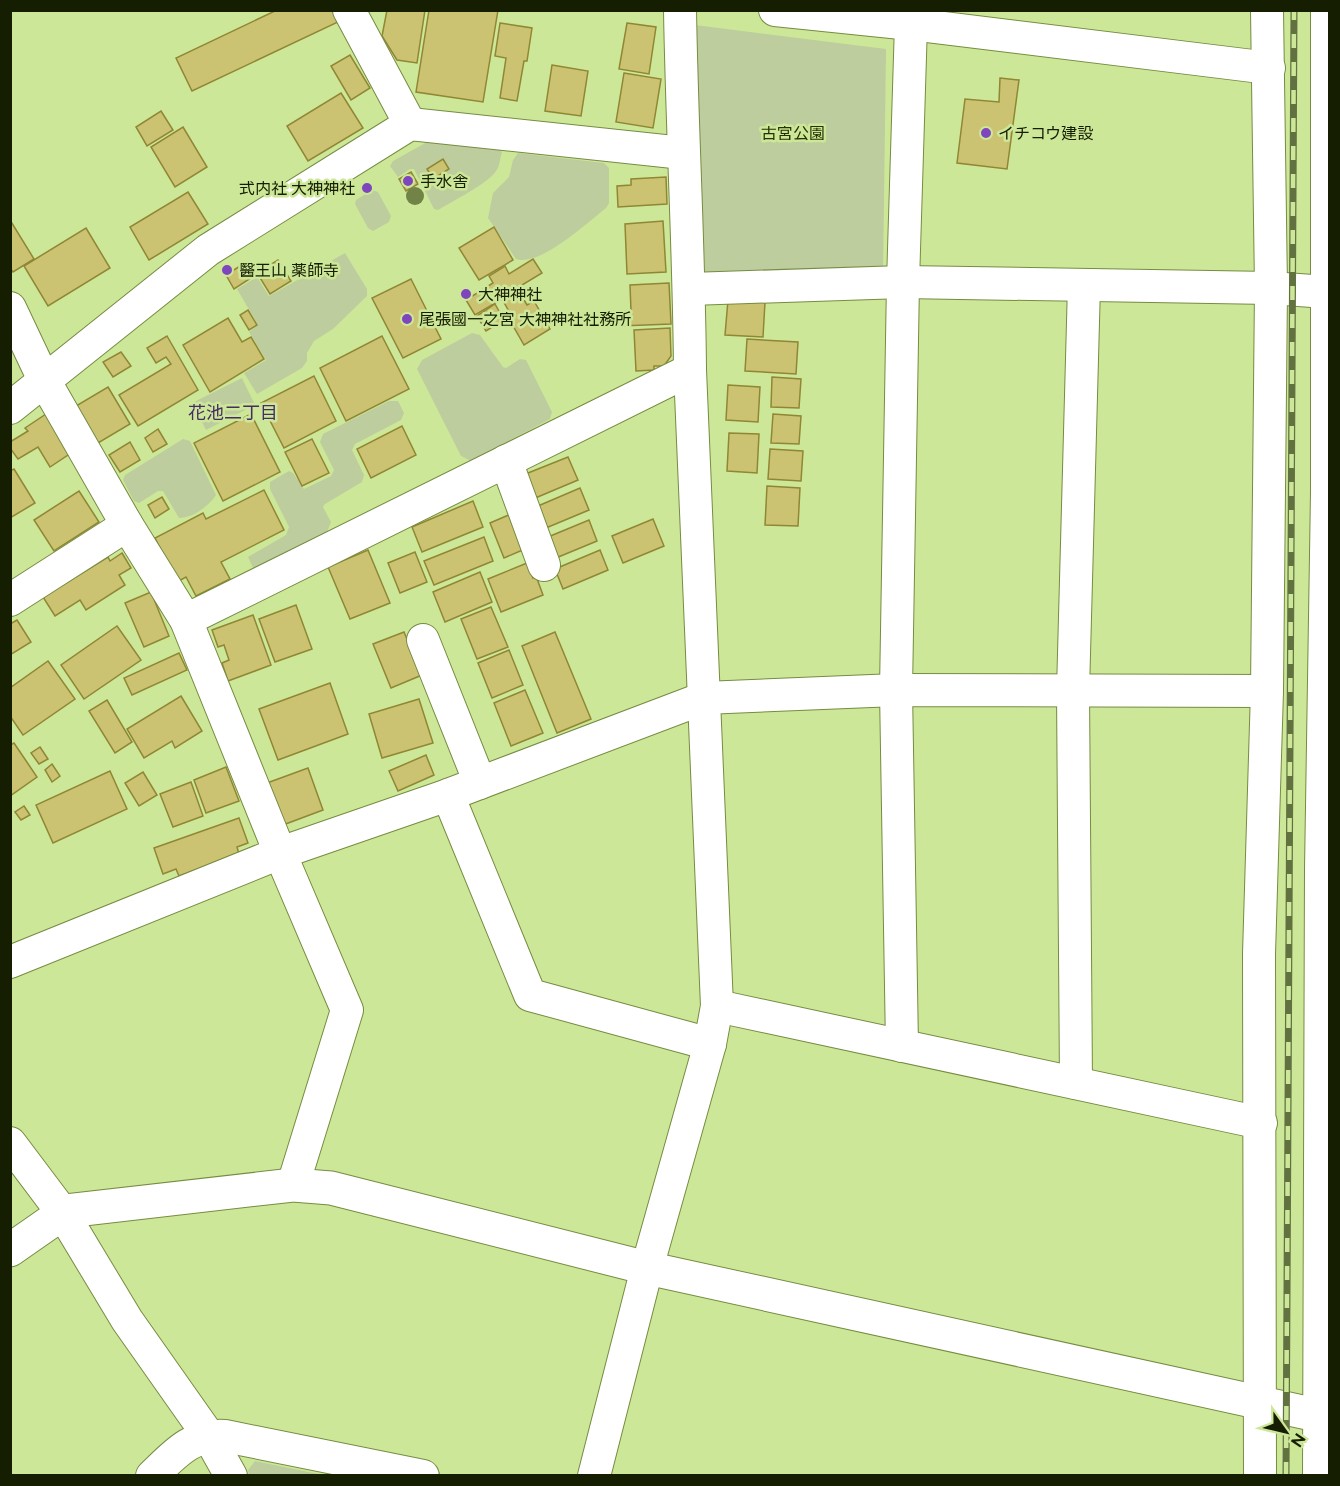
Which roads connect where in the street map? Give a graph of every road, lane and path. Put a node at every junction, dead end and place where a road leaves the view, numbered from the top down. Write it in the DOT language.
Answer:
graph roads {
  1 [pos="349,10"];
  2 [pos="680,10"];
  3 [pos="775,10"];
  4 [pos="1267,10"];
  5 [pos="1327,10"];
  6 [pos="911,24"];
  7 [pos="1269,68"];
  8 [pos="410,124"];
  9 [pos="1328,140"];
  10 [pos="683,153"];
  11 [pos="903,282"];
  12 [pos="1084,285"];
  13 [pos="1271,288"];
  14 [pos="690,289"];
  15 [pos="1326,292"];
  16 [pos="10,308"];
  17 [pos="690,370"];
  18 [pos="44,380"];
  19 [pos="10,408"];
  20 [pos="506,461"];
  21 [pos="1328,493"];
  22 [pos="127,525"];
  23 [pos="544,565"];
  24 [pos="10,600"];
  25 [pos="186,620"];
  26 [pos="423,640"];
  27 [pos="896,690"];
  28 [pos="1073,691"];
  29 [pos="1267,691"];
  30 [pos="704,698"];
  31 [pos="480,783"];
  32 [pos="448,795"];
  33 [pos="280,853"];
  34 [pos="1325,869"];
  35 [pos="10,962"];
  36 [pos="717,1006"];
  37 [pos="710,1044"];
  38 [pos="902,1046"];
  39 [pos="1076,1083"];
  40 [pos="1261,1123"];
  41 [pos="10,1143"];
  42 [pos="1326,1177"];
  43 [pos="293,1185"];
  44 [pos="62,1212"];
  45 [pos="10,1251"];
  46 [pos="647,1268"];
  47 [pos="1260,1402"];
  48 [pos="1325,1416"];
  49 [pos="208,1435"];
  50 [pos="152,1476"];
  51 [pos="231,1476"];
  52 [pos="423,1476"];
  53 [pos="594,1476"];
  54 [pos="1260,1476"];
  55 [pos="1320,1476"];
  1 -- 8 [label="street"];
  2 -- 10 [label="street"];
  3 -- 6 [label="street"];
  4 -- 7 [label="street"];
  5 -- 9 [label="street"];
  6 -- 7 [label="street"];
  6 -- 11 [label="street"];
  7 -- 13 [label="street"];
  8 -- 10 [label="street"];
  8 -- 18 [label="street"];
  9 -- 15 [label="street"];
  10 -- 14 [label="street"];
  11 -- 12 [label="street"];
  11 -- 14 [label="street"];
  11 -- 27 [label="street"];
  12 -- 13 [label="street"];
  12 -- 28 [label="street"];
  13 -- 15 [label="street"];
  13 -- 29 [label="street"];
  14 -- 17 [label="street"];
  15 -- 21 [label="street"];
  16 -- 18 [label="street"];
  17 -- 20 [label="street"];
  17 -- 30 [label="street"];
  18 -- 19 [label="street"];
  18 -- 22 [label="street"];
  20 -- 23 [label="street"];
  20 -- 25 [label="street"];
  21 -- 34 [label="street"];
  22 -- 24 [label="street"];
  22 -- 25 [label="street"];
  25 -- 33 [label="street"];
  26 -- 31 [label="street"];
  27 -- 28 [label="street"];
  27 -- 30 [label="street"];
  27 -- 38 [label="street"];
  28 -- 29 [label="street"];
  28 -- 39 [label="street"];
  29 -- 40 [label="street"];
  30 -- 31 [label="street"];
  30 -- 36 [label="street"];
  31 -- 32 [label="street"];
  32 -- 33 [label="street"];
  32 -- 37 [label="street"];
  33 -- 35 [label="street"];
  33 -- 43 [label="street"];
  34 -- 42 [label="street"];
  36 -- 37 [label="street"];
  36 -- 38 [label="street"];
  37 -- 46 [label="street"];
  38 -- 39 [label="street"];
  39 -- 40 [label="street"];
  40 -- 47 [label="street"];
  41 -- 44 [label="street"];
  42 -- 48 [label="street"];
  43 -- 44 [label="street"];
  43 -- 46 [label="street"];
  44 -- 45 [label="street"];
  44 -- 49 [label="street"];
  46 -- 47 [label="street"];
  46 -- 53 [label="street"];
  47 -- 48 [label="street"];
  47 -- 54 [label="street"];
  48 -- 55 [label="street"];
  49 -- 50 [label="street"];
  49 -- 51 [label="street"];
  49 -- 52 [label="street"];
}
